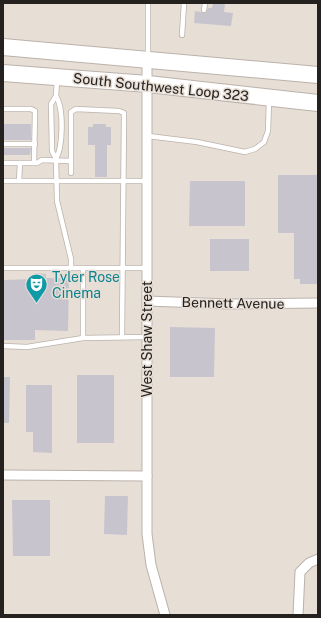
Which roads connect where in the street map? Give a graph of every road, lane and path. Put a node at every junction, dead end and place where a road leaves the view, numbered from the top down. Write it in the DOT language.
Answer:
graph roads {
  1 [pos="148,3"];
  2 [pos="184,3"];
  3 [pos="205,3"];
  4 [pos="204,10"];
  5 [pos="182,35"];
  6 [pos="3,47"];
  7 [pos="148,60"];
  8 [pos="3,73"];
  9 [pos="318,75"];
  10 [pos="57,76"];
  11 [pos="148,84"];
  12 [pos="56,96"];
  13 [pos="269,98"];
  14 [pos="318,103"];
  15 [pos="3,109"];
  16 [pos="148,136"];
  17 [pos="3,144"];
  18 [pos="35,144"];
  19 [pos="56,160"];
  20 [pos="71,161"];
  21 [pos="3,163"];
  22 [pos="20,163"];
  23 [pos="34,163"];
  24 [pos="71,173"];
  25 [pos="3,181"];
  26 [pos="20,181"];
  27 [pos="56,181"];
  28 [pos="123,181"];
  29 [pos="147,181"];
  30 [pos="3,268"];
  31 [pos="71,268"];
  32 [pos="83,268"];
  33 [pos="123,268"];
  34 [pos="148,268"];
  35 [pos="147,301"];
  36 [pos="318,303"];
  37 [pos="122,337"];
  38 [pos="147,337"];
  39 [pos="83,338"];
  40 [pos="3,346"];
  41 [pos="3,475"];
  42 [pos="147,476"];
  43 [pos="318,559"];
  44 [pos="165,615"];
  45 [pos="298,615"];
  1 -- 7 [label="lane"];
  2 -- 5 [label="lane"];
  3 -- 4 [label="lane"];
  6 -- 7 [label="highway, South Southwest Loop 323"];
  7 -- 9 [label="highway, South Southwest Loop 323"];
  7 -- 11 [label="street, West Shaw Street"];
  8 -- 10 [label="highway, South Southwest Loop 323"];
  10 -- 11 [label="highway, South Southwest Loop 323"];
  10 -- 12 [label="lane"];
  11 -- 13 [label="highway, South Southwest Loop 323"];
  11 -- 16 [label="street, West Shaw Street"];
  12 -- 19 [label="lane"];
  12 -- 19 [label="lane"];
  13 -- 14 [label="highway, South Southwest Loop 323"];
  13 -- 16 [label="lane"];
  15 -- 18 [label="lane"];
  16 -- 29 [label="street, West Shaw Street"];
  17 -- 18 [label="lane"];
  18 -- 23 [label="lane"];
  19 -- 20 [label="lane"];
  19 -- 23 [label="lane"];
  19 -- 27 [label="lane"];
  20 -- 24 [label="lane"];
  20 -- 28 [label="lane"];
  21 -- 22 [label="lane"];
  22 -- 23 [label="lane"];
  22 -- 26 [label="lane"];
  25 -- 26 [label="lane"];
  26 -- 27 [label="lane"];
  27 -- 28 [label="lane"];
  27 -- 31 [label="lane"];
  28 -- 29 [label="lane"];
  28 -- 33 [label="lane"];
  29 -- 34 [label="street, West Shaw Street"];
  30 -- 31 [label="lane"];
  31 -- 32 [label="lane"];
  32 -- 33 [label="lane"];
  32 -- 39 [label="lane"];
  33 -- 34 [label="lane"];
  33 -- 37 [label="lane"];
  34 -- 35 [label="street, West Shaw Street"];
  35 -- 36 [label="street, Bennett Avenue"];
  35 -- 38 [label="street, West Shaw Street"];
  37 -- 38 [label="lane"];
  37 -- 39 [label="lane"];
  38 -- 42 [label="street, West Shaw Street"];
  39 -- 40 [label="lane"];
  41 -- 42 [label="street"];
  42 -- 44 [label="street, West Shaw Street"];
  43 -- 45 [label="street"];
}
